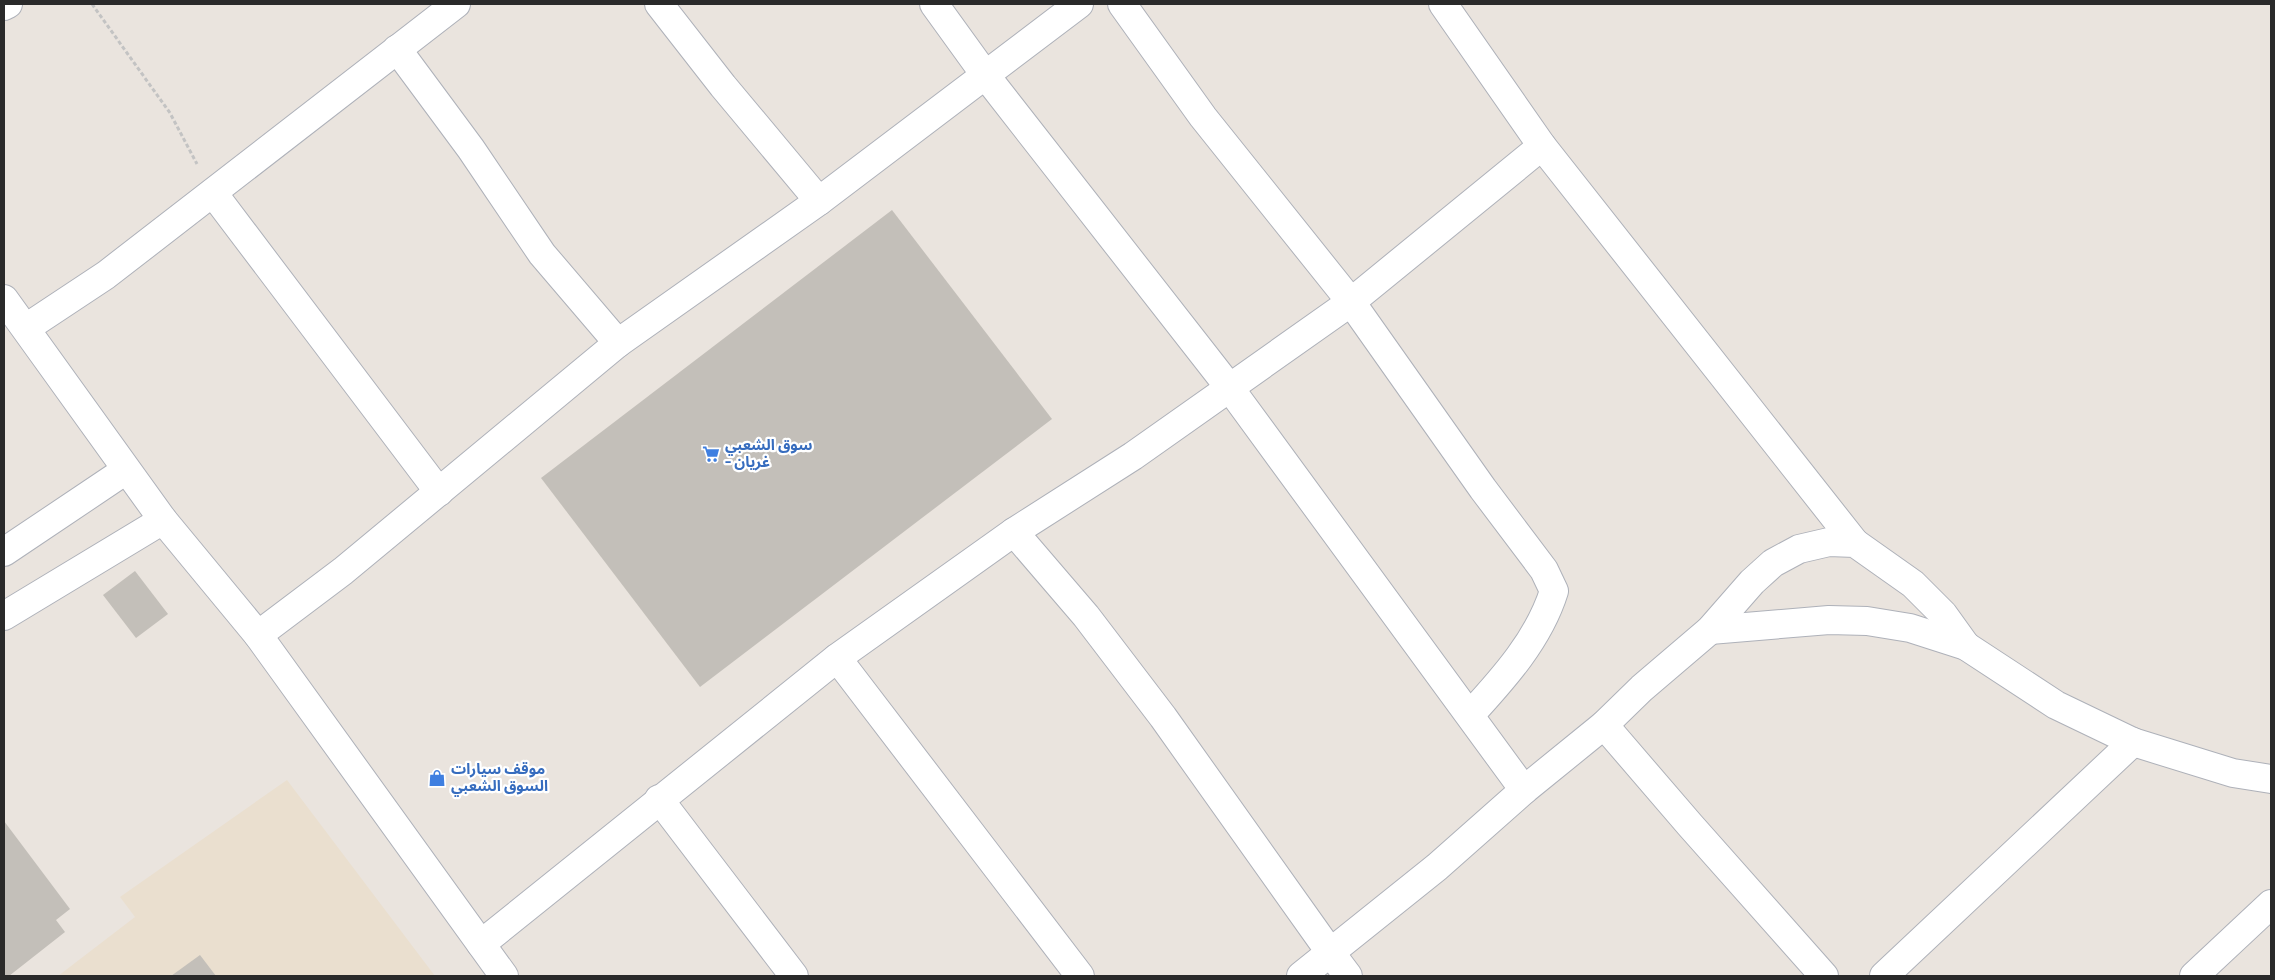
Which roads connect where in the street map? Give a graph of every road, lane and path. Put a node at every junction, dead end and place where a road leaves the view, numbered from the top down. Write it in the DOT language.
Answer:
graph roads {
  1 [pos="8,4"];
  2 [pos="92,4"];
  3 [pos="456,4"];
  4 [pos="659,4"];
  5 [pos="934,4"];
  6 [pos="1079,4"];
  7 [pos="1122,4"];
  8 [pos="1443,4"];
  9 [pos="4,6"];
  10 [pos="397,49"];
  11 [pos="986,76"];
  12 [pos="1542,146"];
  13 [pos="213,193"];
  14 [pos="820,201"];
  15 [pos="4,300"];
  16 [pos="1351,302"];
  17 [pos="26,328"];
  18 [pos="618,343"];
  19 [pos="1229,387"];
  20 [pos="126,470"];
  21 [pos="439,492"];
  22 [pos="163,520"];
  23 [pos="1014,532"];
  24 [pos="1855,543"];
  25 [pos="4,552"];
  26 [pos="4,616"];
  27 [pos="1710,630"];
  28 [pos="258,635"];
  29 [pos="1966,646"];
  30 [pos="837,658"];
  31 [pos="1470,715"];
  32 [pos="1604,725"];
  33 [pos="2132,742"];
  34 [pos="2271,779"];
  35 [pos="1524,790"];
  36 [pos="659,799"];
  37 [pos="2271,904"];
  38 [pos="480,944"];
  39 [pos="1330,952"];
  40 [pos="504,976"];
  41 [pos="794,976"];
  42 [pos="1080,976"];
  43 [pos="1301,976"];
  44 [pos="1348,976"];
  45 [pos="1824,976"];
  46 [pos="1884,976"];
  47 [pos="2194,976"];
  1 -- 9 [label="street"];
  2 -- 13 [label="path"];
  3 -- 10 [label="street"];
  4 -- 14 [label="street"];
  5 -- 11 [label="street"];
  6 -- 11 [label="street"];
  7 -- 16 [label="street"];
  8 -- 12 [label="street"];
  10 -- 13 [label="street"];
  10 -- 18 [label="street"];
  11 -- 14 [label="street"];
  11 -- 19 [label="street"];
  12 -- 16 [label="street"];
  12 -- 24 [label="street"];
  13 -- 17 [label="street"];
  13 -- 21 [label="street"];
  14 -- 18 [label="street"];
  15 -- 17 [label="street"];
  16 -- 19 [label="street"];
  16 -- 31 [label="street"];
  17 -- 20 [label="street"];
  18 -- 21 [label="street"];
  19 -- 23 [label="street"];
  19 -- 31 [label="street"];
  20 -- 22 [label="street"];
  20 -- 25 [label="street"];
  21 -- 28 [label="street"];
  22 -- 26 [label="street"];
  22 -- 28 [label="street"];
  23 -- 30 [label="street"];
  23 -- 39 [label="street"];
  24 -- 27 [label="street"];
  24 -- 29 [label="street"];
  27 -- 29 [label="street"];
  27 -- 32 [label="street"];
  28 -- 38 [label="street"];
  29 -- 33 [label="street"];
  30 -- 36 [label="street"];
  30 -- 42 [label="street"];
  31 -- 35 [label="street"];
  32 -- 35 [label="street"];
  32 -- 45 [label="street"];
  33 -- 34 [label="street"];
  33 -- 46 [label="street"];
  35 -- 39 [label="street"];
  36 -- 38 [label="street"];
  36 -- 41 [label="street"];
  37 -- 47 [label="street"];
  38 -- 40 [label="street"];
  39 -- 43 [label="street"];
  39 -- 44 [label="street"];
}
